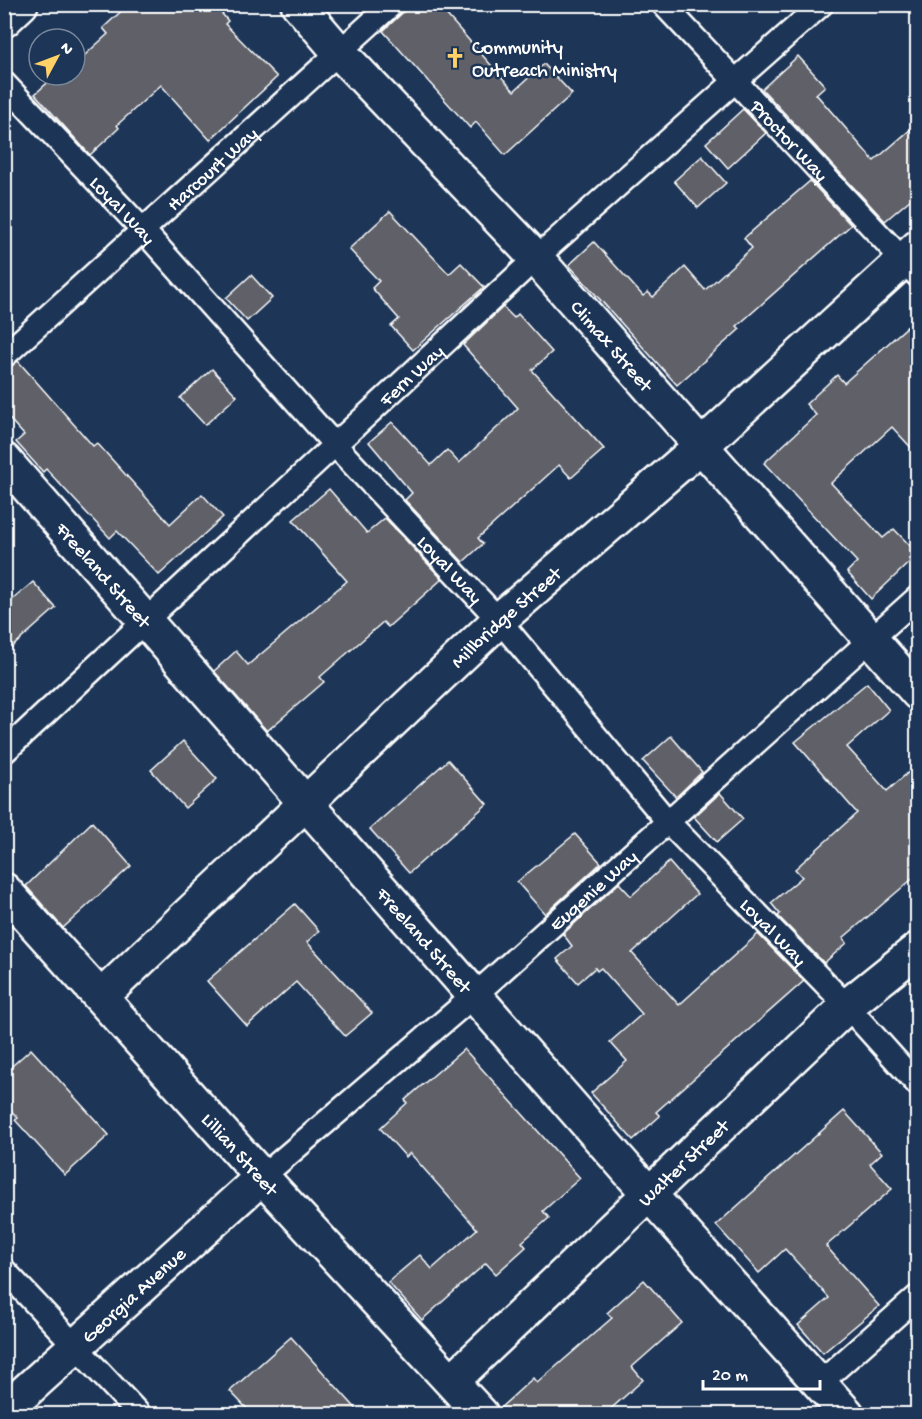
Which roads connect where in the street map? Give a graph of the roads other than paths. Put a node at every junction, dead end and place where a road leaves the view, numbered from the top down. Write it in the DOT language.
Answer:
graph roads {
  1 [pos="21,4"];
  2 [pos="298,4"];
  3 [pos="392,4"];
  4 [pos="663,4"];
  5 [pos="822,4"];
  6 [pos="4,20"];
  7 [pos="339,52"];
  8 [pos="4,83"];
  9 [pos="734,83"];
  10 [pos="142,229"];
  11 [pos="536,258"];
  12 [pos="913,261"];
  13 [pos="4,356"];
  14 [pos="334,444"];
  15 [pos="701,446"];
  16 [pos="4,460"];
  17 [pos="918,597"];
  18 [pos="499,620"];
  19 [pos="146,623"];
  20 [pos="870,639"];
  21 [pos="918,693"];
  22 [pos="4,752"];
  23 [pos="306,803"];
  24 [pos="668,822"];
  25 [pos="4,890"];
  26 [pos="918,949"];
  27 [pos="476,994"];
  28 [pos="101,997"];
  29 [pos="848,1006"];
  30 [pos="918,1085"];
  31 [pos="262,1177"];
  32 [pos="648,1193"];
  33 [pos="4,1270"];
  34 [pos="918,1296"];
  35 [pos="74,1346"];
  36 [pos="452,1381"];
  37 [pos="819,1384"];
  38 [pos="4,1411"];
  39 [pos="139,1414"];
  40 [pos="481,1414"];
  41 [pos="847,1414"];
  1 -- 6 [label="street"];
  2 -- 7 [label="street, Climax Street"];
  3 -- 7 [label="lane, Harcourt Way"];
  4 -- 9 [label="lane, Proctor Way"];
  5 -- 9 [label="lane, Fern Way"];
  7 -- 10 [label="lane, Harcourt Way"];
  7 -- 11 [label="street, Climax Street"];
  8 -- 10 [label="lane, Loyal Way"];
  9 -- 11 [label="lane, Fern Way"];
  9 -- 12 [label="lane, Proctor Way"];
  10 -- 13 [label="lane, Harcourt Way"];
  10 -- 14 [label="lane, Loyal Way"];
  11 -- 14 [label="lane, Fern Way"];
  11 -- 15 [label="street, Climax Street"];
  12 -- 15 [label="street, Millbridge Street"];
  14 -- 18 [label="lane, Loyal Way"];
  14 -- 19 [label="lane, Fern Way"];
  15 -- 18 [label="street, Millbridge Street"];
  15 -- 20 [label="street, Climax Street"];
  16 -- 19 [label="street, Freeland Street"];
  17 -- 20 [label="lane, Eugenie Way"];
  18 -- 23 [label="street, Millbridge Street"];
  18 -- 24 [label="lane, Loyal Way"];
  19 -- 22 [label="lane, Fern Way"];
  19 -- 23 [label="street, Freeland Street"];
  20 -- 21 [label="street, Climax Street"];
  20 -- 24 [label="lane, Eugenie Way"];
  23 -- 27 [label="street, Freeland Street"];
  23 -- 28 [label="street, Millbridge Street"];
  24 -- 27 [label="lane, Eugenie Way"];
  24 -- 29 [label="lane, Loyal Way"];
  25 -- 28 [label="street, Lillian Street"];
  26 -- 29 [label="street, Walter Street"];
  27 -- 31 [label="lane, Eugenie Way"];
  27 -- 32 [label="street, Freeland Street"];
  28 -- 31 [label="street, Lillian Street"];
  29 -- 30 [label="lane, Loyal Way"];
  29 -- 32 [label="street, Walter Street"];
  31 -- 35 [label="street, Georgia Avenue"];
  31 -- 36 [label="street, Lillian Street"];
  32 -- 36 [label="street, Walter Street"];
  32 -- 37 [label="street, Freeland Street"];
  33 -- 35 [label="lane"];
  34 -- 37 [label="lane"];
  35 -- 38 [label="street, Georgia Avenue"];
  35 -- 39 [label="lane"];
  36 -- 40 [label="street, Lillian Street"];
  37 -- 41 [label="street, Freeland Street"];
}
